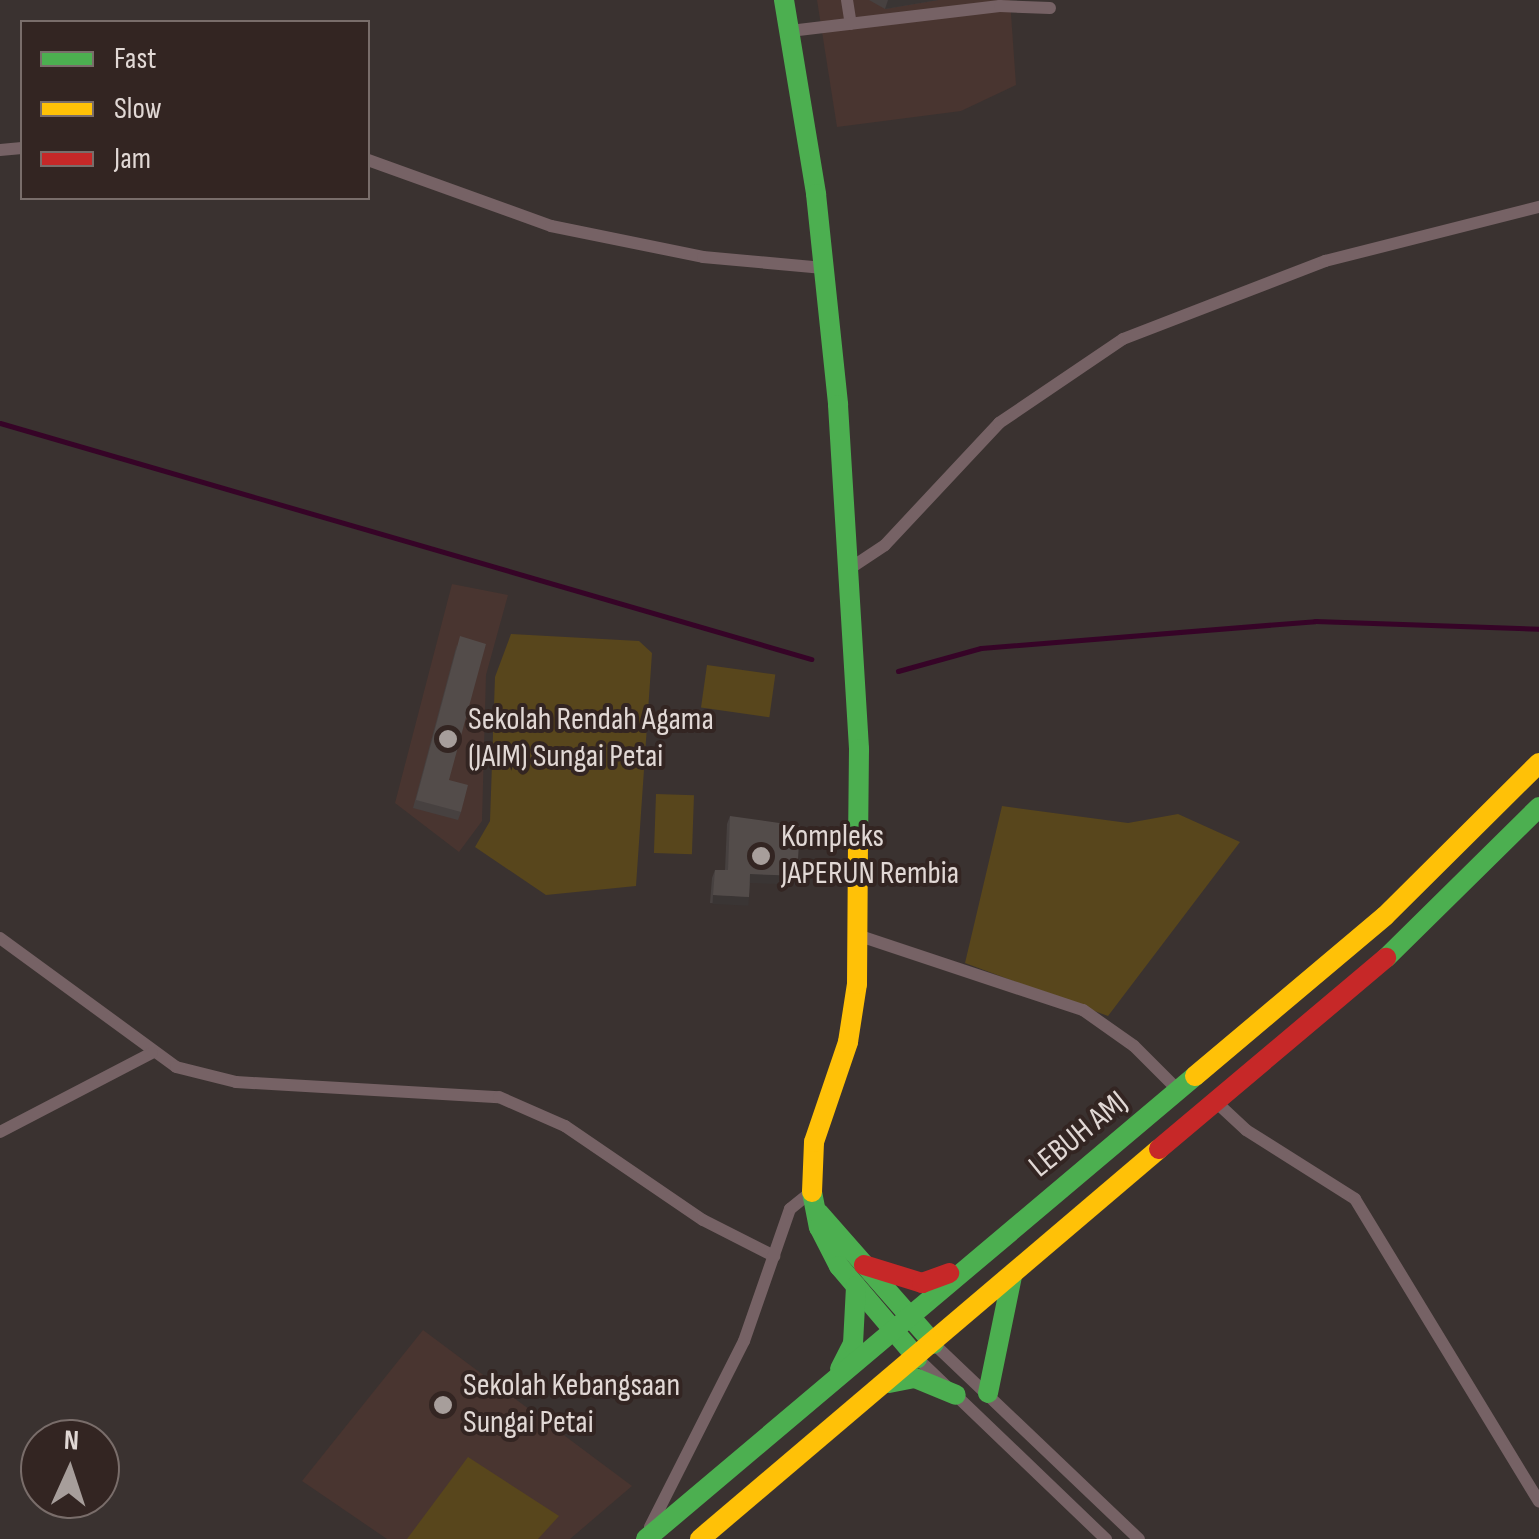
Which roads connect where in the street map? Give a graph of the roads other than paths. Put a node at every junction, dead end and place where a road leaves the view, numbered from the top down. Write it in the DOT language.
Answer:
graph roads {
  1 [pos="784,0"];
  2 [pos="847,0"];
  3 [pos="1000,3"];
  4 [pos="1050,8"];
  5 [pos="851,24"];
  6 [pos="790,31"];
  7 [pos="370,161"];
  8 [pos="1539,208"];
  9 [pos="824,268"];
  10 [pos="848,570"];
  11 [pos="1539,762"];
  12 [pos="1539,806"];
  13 [pos="860,936"];
  14 [pos="0,938"];
  15 [pos="152,1053"];
  16 [pos="1179,1091"];
  17 [pos="1216,1102"];
  18 [pos="0,1132"];
  19 [pos="812,1190"];
  20 [pos="818,1212"];
  21 [pos="774,1256"];
  22 [pos="977,1256"];
  23 [pos="864,1266"];
  24 [pos="1012,1276"];
  25 [pos="856,1286"];
  26 [pos="898,1323"];
  27 [pos="934,1344"];
  28 [pos="917,1358"];
  29 [pos="829,1386"];
  30 [pos="880,1388"];
  31 [pos="988,1393"];
  32 [pos="956,1394"];
  33 [pos="1539,1502"];
  34 [pos="645,1539"];
  35 [pos="700,1539"];
  36 [pos="1106,1539"];
  37 [pos="1139,1539"];
  1 -- 6 [label="main road"];
  2 -- 5 [label="street"];
  3 -- 4 [label="street"];
  3 -- 5 [label="street"];
  5 -- 6 [label="street"];
  6 -- 9 [label="main road"];
  7 -- 9 [label="street"];
  8 -- 10 [label="street"];
  9 -- 10 [label="main road"];
  10 -- 13 [label="main road"];
  11 -- 16 [label="main road, LEBUH AMJ"];
  12 -- 17 [label="main road, LEBUH AMJ"];
  13 -- 16 [label="street"];
  13 -- 19 [label="main road"];
  14 -- 15 [label="street"];
  15 -- 18 [label="street"];
  15 -- 21 [label="street"];
  16 -- 22 [label="main road, LEBUH AMJ"];
  17 -- 24 [label="main road, LEBUH AMJ"];
  17 -- 33 [label="street"];
  19 -- 20 [label="main road"];
  19 -- 21 [label="street"];
  20 -- 23 [label="main road"];
  20 -- 25 [label="main road"];
  21 -- 34 [label="street"];
  22 -- 23 [label="main road"];
  22 -- 26 [label="main road, LEBUH AMJ"];
  23 -- 26 [label="main road"];
  24 -- 27 [label="main road, LEBUH AMJ"];
  24 -- 31 [label="main road"];
  25 -- 26 [label="main road"];
  25 -- 29 [label="main road"];
  26 -- 27 [label="main road"];
  26 -- 28 [label="main road"];
  26 -- 29 [label="main road, LEBUH AMJ"];
  27 -- 28 [label="main road, LEBUH AMJ"];
  27 -- 31 [label="street"];
  28 -- 30 [label="main road, LEBUH AMJ"];
  28 -- 32 [label="street"];
  29 -- 34 [label="main road, LEBUH AMJ"];
  30 -- 32 [label="main road"];
  30 -- 35 [label="main road, LEBUH AMJ"];
  31 -- 37 [label="street"];
  32 -- 36 [label="street"];
}
